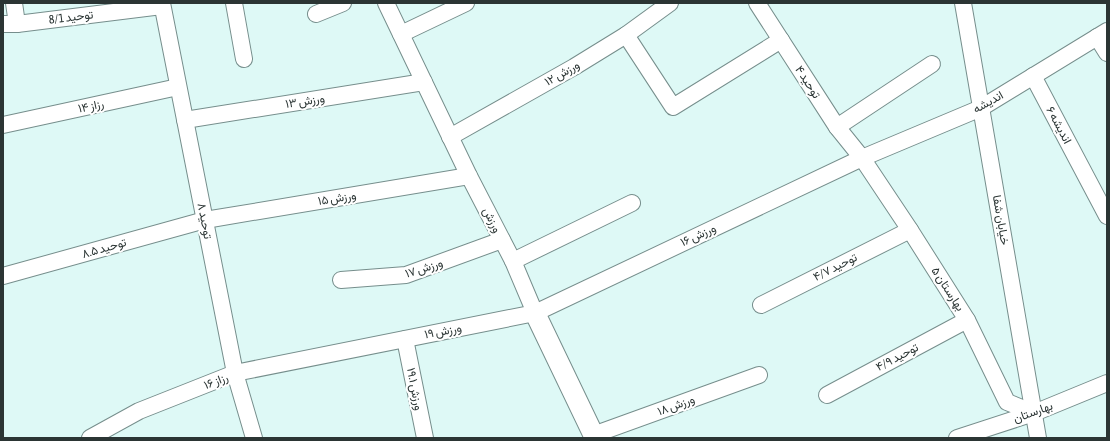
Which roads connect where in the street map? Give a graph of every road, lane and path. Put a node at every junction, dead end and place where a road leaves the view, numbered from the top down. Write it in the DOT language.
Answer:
graph roads {
  1 [pos="14,3"];
  2 [pos="234,3"];
  3 [pos="343,3"];
  4 [pos="386,3"];
  5 [pos="466,3"];
  6 [pos="670,3"];
  7 [pos="757,3"];
  8 [pos="963,3"];
  9 [pos="162,4"];
  10 [pos="316,14"];
  11 [pos="10,24"];
  12 [pos="401,34"];
  13 [pos="1102,34"];
  14 [pos="626,35"];
  15 [pos="781,40"];
  16 [pos="1107,53"];
  17 [pos="244,59"];
  18 [pos="932,64"];
  19 [pos="1033,76"];
  20 [pos="424,82"];
  21 [pos="178,86"];
  22 [pos="981,108"];
  23 [pos="185,120"];
  24 [pos="3,125"];
  25 [pos="837,127"];
  26 [pos="450,137"];
  27 [pos="862,158"];
  28 [pos="469,176"];
  29 [pos="632,203"];
  30 [pos="1107,216"];
  31 [pos="205,220"];
  32 [pos="910,230"];
  33 [pos="502,240"];
  34 [pos="513,261"];
  35 [pos="3,276"];
  36 [pos="341,280"];
  37 [pos="761,305"];
  38 [pos="535,313"];
  39 [pos="967,320"];
  40 [pos="405,339"];
  41 [pos="352,350"];
  42 [pos="235,373"];
  43 [pos="759,375"];
  44 [pos="1107,383"];
  45 [pos="827,395"];
  46 [pos="1034,413"];
  47 [pos="594,436"];
  48 [pos="90,438"];
  49 [pos="254,438"];
  50 [pos="425,438"];
  51 [pos="957,438"];
  52 [pos="1038,438"];
  1 -- 11 [label="street"];
  2 -- 17 [label="street"];
  3 -- 10 [label="street"];
  4 -- 12 [label="street, ورزش"];
  5 -- 12 [label="street"];
  6 -- 14 [label="street, ورزش ۱۲"];
  7 -- 15 [label="street, توحید ۴"];
  8 -- 22 [label="street, خیابان شفا"];
  9 -- 11 [label="street, توحید 8/1"];
  9 -- 21 [label="street, توحید ۸"];
  12 -- 20 [label="street, ورزش"];
  13 -- 16 [label="street"];
  13 -- 19 [label="street, اندیشه"];
  14 -- 15 [label="street"];
  14 -- 26 [label="street, ورزش ۱۲"];
  15 -- 25 [label="street, توحید ۴"];
  18 -- 25 [label="street"];
  19 -- 22 [label="street, اندیشه"];
  19 -- 30 [label="street, اندیشه ۶"];
  20 -- 23 [label="street, ورزش ۱۳"];
  20 -- 26 [label="street, ورزش"];
  21 -- 23 [label="street, توحید ۸"];
  21 -- 24 [label="street, رزاز ۱۴"];
  22 -- 27 [label="street, اندیشه"];
  22 -- 46 [label="street, خیابان شفا"];
  23 -- 31 [label="street, توحید ۸"];
  25 -- 27 [label="street, توحید ۴"];
  26 -- 28 [label="street, ورزش"];
  27 -- 32 [label="street, بهارستان ۵"];
  27 -- 38 [label="street, ورزش ۱۶"];
  28 -- 31 [label="street, ورزش ۱۵"];
  28 -- 33 [label="street, ورزش"];
  29 -- 34 [label="street"];
  31 -- 35 [label="street, توحید ۸.۵"];
  31 -- 42 [label="street, توحید ۸"];
  32 -- 37 [label="street, توحید ۴/۷"];
  32 -- 39 [label="street, بهارستان ۵"];
  33 -- 34 [label="street, ورزش"];
  33 -- 36 [label="street, ورزش ۱۷"];
  34 -- 38 [label="street, ورزش"];
  38 -- 40 [label="street, ورزش ۱۹"];
  38 -- 47 [label="street, ورزش"];
  39 -- 45 [label="street, توحید ۴/۹"];
  39 -- 46 [label="street, بهارستان ۵"];
  40 -- 41 [label="street, ورزش ۱۹"];
  40 -- 50 [label="street, ورزش ۱۹.۱"];
  41 -- 42 [label="street, رزاز ۱۶"];
  42 -- 48 [label="street, رزاز ۱۶"];
  42 -- 49 [label="street, توحید ۸"];
  43 -- 47 [label="street, ورزش ۱۸"];
  44 -- 46 [label="street, بهارستان"];
  46 -- 51 [label="street, بهارستان"];
  46 -- 52 [label="street, خیابان شفا"];
}
